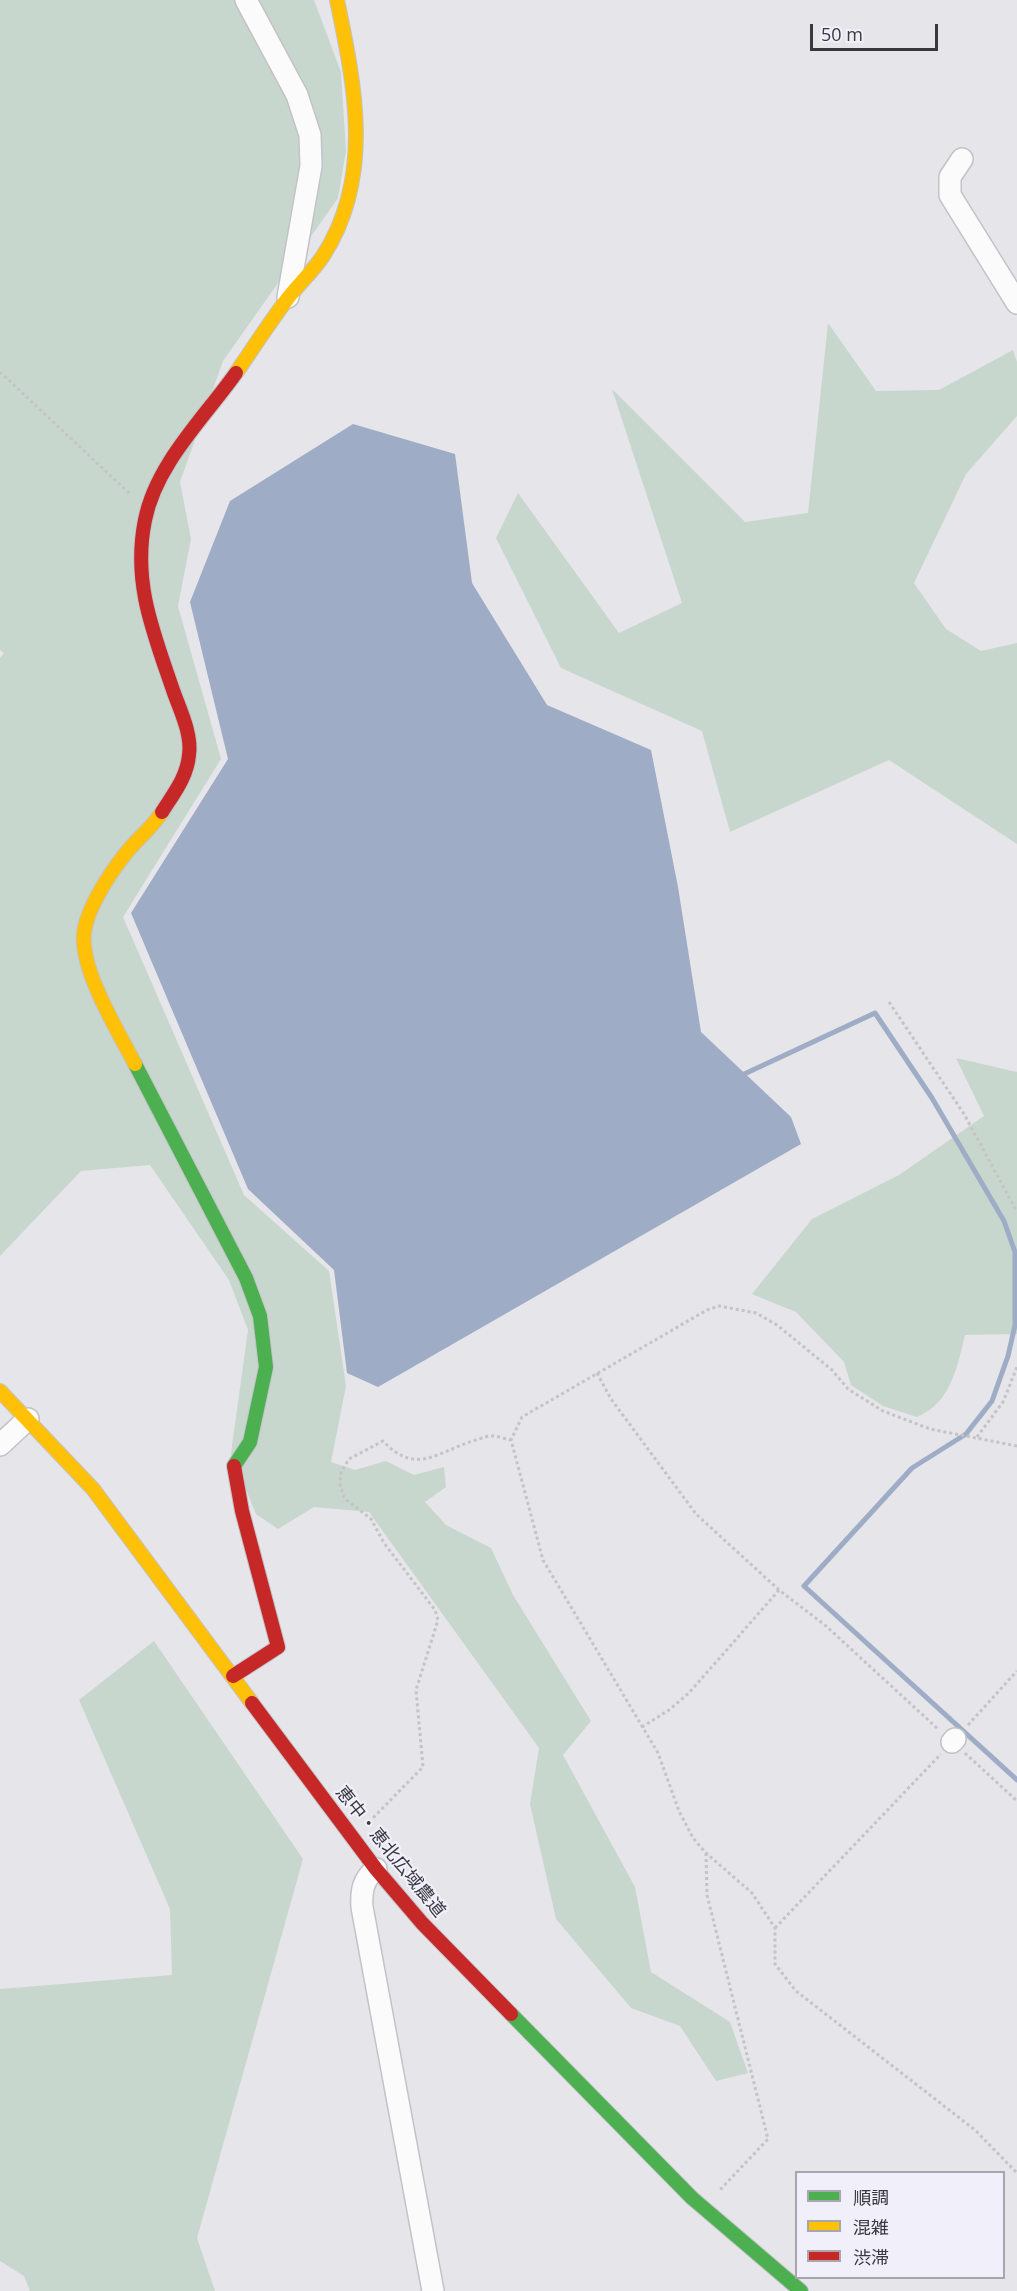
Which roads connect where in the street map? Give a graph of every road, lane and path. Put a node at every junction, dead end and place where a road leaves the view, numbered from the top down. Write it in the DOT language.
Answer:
graph roads {
  1 [pos="246,0"];
  2 [pos="337,0"];
  3 [pos="962,159"];
  4 [pos="288,298"];
  5 [pos="1017,303"];
  6 [pos="0,372"];
  7 [pos="147,509"];
  8 [pos="889,1002"];
  9 [pos="1017,1212"];
  10 [pos="1017,1367"];
  11 [pos="597,1373"];
  12 [pos="0,1391"];
  13 [pos="28,1419"];
  14 [pos="977,1437"];
  15 [pos="511,1440"];
  16 [pos="0,1445"];
  17 [pos="1017,1446"];
  18 [pos="779,1590"];
  19 [pos="1017,1671"];
  20 [pos="233,1676"];
  21 [pos="970,1722"];
  22 [pos="642,1727"];
  23 [pos="953,1740"];
  24 [pos="1017,1801"];
  25 [pos="353,1838"];
  26 [pos="706,1853"];
  27 [pos="376,1869"];
  28 [pos="775,1928"];
  29 [pos="1017,2173"];
  30 [pos="703,2207"];
  31 [pos="433,2291"];
  32 [pos="801,2291"];
  1 -- 4 [label="street"];
  2 -- 4 [label="street"];
  3 -- 5 [label="street"];
  4 -- 7 [label="street"];
  6 -- 7 [label="path"];
  7 -- 20 [label="street"];
  8 -- 9 [label="path"];
  10 -- 14 [label="path"];
  11 -- 14 [label="path"];
  11 -- 15 [label="path"];
  11 -- 18 [label="path"];
  12 -- 13 [label="street, 恵中・恵北広域農道"];
  13 -- 16 [label="street"];
  13 -- 20 [label="street, 恵中・恵北広域農道"];
  14 -- 17 [label="path"];
  15 -- 22 [label="path"];
  15 -- 25 [label="path"];
  18 -- 22 [label="path"];
  18 -- 23 [label="path"];
  19 -- 21 [label="path"];
  20 -- 25 [label="street, 恵中・恵北広域農道"];
  22 -- 26 [label="path"];
  23 -- 24 [label="path"];
  23 -- 28 [label="path"];
  25 -- 27 [label="street, 恵中・恵北広域農道"];
  26 -- 28 [label="path"];
  26 -- 30 [label="path"];
  27 -- 30 [label="street, 恵中・恵北広域農道"];
  27 -- 31 [label="street"];
  28 -- 29 [label="path"];
  30 -- 32 [label="street, 恵中・恵北広域農道"];
}
